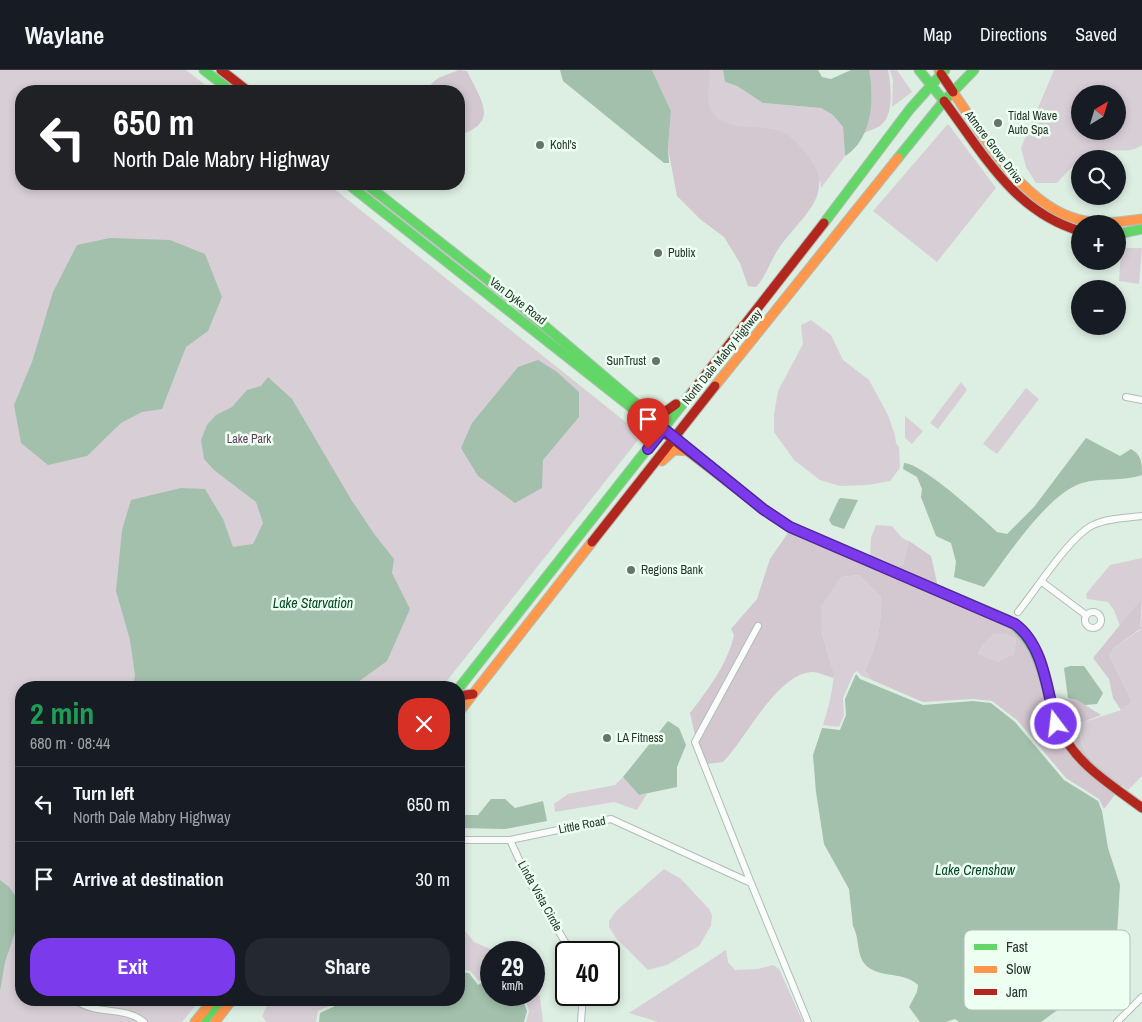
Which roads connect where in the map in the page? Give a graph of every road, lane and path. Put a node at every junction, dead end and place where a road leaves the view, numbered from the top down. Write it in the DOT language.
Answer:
graph roads {
  1 [pos="204,70"];
  2 [pos="212,70"];
  3 [pos="221,70"];
  4 [pos="919,70"];
  5 [pos="974,70"];
  6 [pos="942,71"];
  7 [pos="230,77"];
  8 [pos="223,85"];
  9 [pos="240,85"];
  10 [pos="932,85"];
  11 [pos="953,92"];
  12 [pos="944,101"];
  13 [pos="877,153"];
  14 [pos="356,190"];
  15 [pos="374,190"];
  16 [pos="1142,219"];
  17 [pos="1071,228"];
  18 [pos="1142,230"];
  19 [pos="1126,233"];
  20 [pos="419,239"];
  21 [pos="820,255"];
  22 [pos="520,306"];
  23 [pos="760,306"];
  24 [pos="742,328"];
  25 [pos="720,380"];
  26 [pos="1126,397"];
  27 [pos="1142,400"];
  28 [pos="644,414"];
  29 [pos="663,430"];
  30 [pos="673,438"];
  31 [pos="648,449"];
  32 [pos="690,451"];
  33 [pos="1142,516"];
  34 [pos="1042,582"];
  35 [pos="521,610"];
  36 [pos="1018,612"];
  37 [pos="1086,615"];
  38 [pos="758,626"];
  39 [pos="465,681"];
  40 [pos="475,691"];
  41 [pos="465,694"];
  42 [pos="465,704"];
  43 [pos="1142,808"];
  44 [pos="465,840"];
  45 [pos="510,840"];
  46 [pos="751,883"];
  47 [pos="564,941"];
  48 [pos="1142,996"];
  49 [pos="85,1006"];
  50 [pos="208,1006"];
  51 [pos="219,1006"];
  52 [pos="228,1006"];
  53 [pos="582,1006"];
  54 [pos="1130,1008"];
  55 [pos="1129,1010"];
  56 [pos="144,1022"];
  57 [pos="195,1022"];
  58 [pos="203,1022"];
  59 [pos="215,1022"];
  60 [pos="581,1022"];
  61 [pos="808,1022"];
  62 [pos="1117,1022"];
  1 -- 8 [label="main road"];
  2 -- 7 [label="main road"];
  3 -- 7 [label="main road"];
  4 -- 10 [label="main road, Atmore Grove Drive"];
  5 -- 11 [label="main road, North Dale Mabry Highway"];
  6 -- 10 [label="main road, North Dale Mabry Highway"];
  6 -- 11 [label="main road, Atmore Grove Drive"];
  7 -- 9 [label="main road"];
  10 -- 12 [label="main road, Atmore Grove Drive"];
  10 -- 13 [label="main road, North Dale Mabry Highway"];
  11 -- 12 [label="main road, North Dale Mabry Highway"];
  11 -- 16 [label="main road, Atmore Grove Drive"];
  12 -- 17 [label="main road, Atmore Grove Drive"];
  12 -- 21 [label="main road, North Dale Mabry Highway"];
  13 -- 21 [label="main road"];
  13 -- 23 [label="main road, North Dale Mabry Highway"];
  14 -- 20 [label="main road, Van Dyke Road"];
  15 -- 22 [label="main road, Van Dyke Road"];
  18 -- 19 [label="main road"];
  20 -- 22 [label="main road"];
  20 -- 28 [label="main road, Van Dyke Road"];
  21 -- 25 [label="main road, North Dale Mabry Highway"];
  22 -- 28 [label="main road, Van Dyke Road"];
  23 -- 24 [label="main road, North Dale Mabry Highway"];
  23 -- 25 [label="main road"];
  24 -- 28 [label="main road"];
  24 -- 29 [label="main road, North Dale Mabry Highway"];
  25 -- 30 [label="main road, North Dale Mabry Highway"];
  26 -- 27 [label="street"];
  28 -- 29 [label="main road, Van Dyke Road"];
  28 -- 31 [label="main road"];
  29 -- 30 [label="main road, Van Dyke Road"];
  29 -- 31 [label="main road, North Dale Mabry Highway"];
  30 -- 32 [label="main road, Van Dyke Road"];
  30 -- 40 [label="main road, North Dale Mabry Highway"];
  31 -- 35 [label="main road, North Dale Mabry Highway"];
  32 -- 40 [label="main road"];
  32 -- 43 [label="main road, Van Dyke Road"];
  33 -- 34 [label="street"];
  34 -- 36 [label="street"];
  34 -- 37 [label="street"];
  35 -- 39 [label="main road, North Dale Mabry Highway"];
  35 -- 40 [label="main road"];
  38 -- 46 [label="street"];
  40 -- 41 [label="main road"];
  40 -- 42 [label="main road, North Dale Mabry Highway"];
  44 -- 45 [label="street, Little Road"];
  45 -- 46 [label="street, Little Road"];
  45 -- 47 [label="street, Linda Vista Circle"];
  46 -- 61 [label="street"];
  48 -- 54 [label="street"];
  49 -- 56 [label="street"];
  50 -- 57 [label="main road"];
  51 -- 58 [label="main road"];
  52 -- 59 [label="main road"];
  53 -- 60 [label="street"];
  55 -- 62 [label="street"];
}
